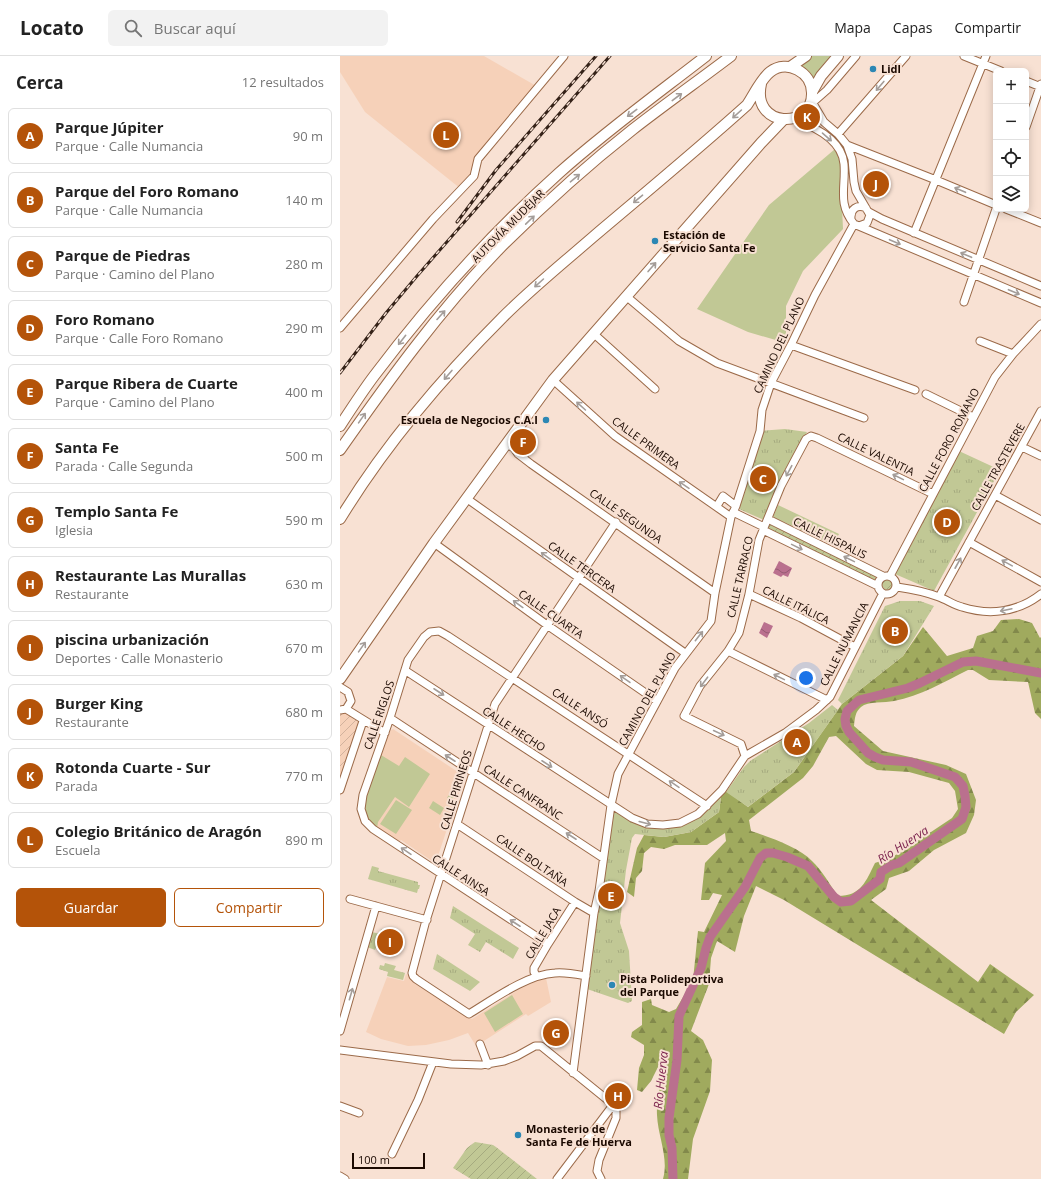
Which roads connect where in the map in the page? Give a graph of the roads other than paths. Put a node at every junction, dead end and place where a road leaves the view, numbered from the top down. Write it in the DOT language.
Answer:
graph roads {
  1 [pos="564,56"];
  2 [pos="706,56"];
  3 [pos="731,56"];
  4 [pos="806,56"];
  5 [pos="838,56"];
  6 [pos="856,56"];
  7 [pos="906,56"];
  8 [pos="964,56"];
  9 [pos="986,56"];
  10 [pos="983,64"];
  11 [pos="790,67"];
  12 [pos="994,68"];
  13 [pos="1029,82"];
  14 [pos="761,84"];
  15 [pos="1041,86"];
  16 [pos="827,90"];
  17 [pos="812,100"];
  18 [pos="820,116"];
  19 [pos="788,119"];
  20 [pos="1029,119"];
  21 [pos="838,134"];
  22 [pos="847,145"];
  23 [pos="936,180"];
  24 [pos="993,204"];
  25 [pos="867,210"];
  26 [pos="995,212"];
  27 [pos="1014,212"];
  28 [pos="854,223"];
  29 [pos="1041,223"];
  30 [pos="914,233"];
  31 [pos="979,260"];
  32 [pos="974,276"];
  33 [pos="1041,286"];
  34 [pos="626,296"];
  35 [pos="964,302"];
  36 [pos="1041,303"];
  37 [pos="1041,324"];
  38 [pos="340,328"];
  39 [pos="593,333"];
  40 [pos="980,341"];
  41 [pos="791,346"];
  42 [pos="1013,354"];
  43 [pos="553,380"];
  44 [pos="771,383"];
  45 [pos="655,388"];
  46 [pos="915,390"];
  47 [pos="926,394"];
  48 [pos="1041,411"];
  49 [pos="973,417"];
  50 [pos="864,418"];
  51 [pos="340,426"];
  52 [pos="514,434"];
  53 [pos="808,437"];
  54 [pos="506,444"];
  55 [pos="1022,446"];
  56 [pos="340,450"];
  57 [pos="1041,456"];
  58 [pos="524,458"];
  59 [pos="933,494"];
  60 [pos="995,495"];
  61 [pos="466,498"];
  62 [pos="717,506"];
  63 [pos="734,512"];
  64 [pos="340,519"];
  65 [pos="768,519"];
  66 [pos="1041,520"];
  67 [pos="616,522"];
  68 [pos="763,528"];
  69 [pos="969,542"];
  70 [pos="434,543"];
  71 [pos="887,576"];
  72 [pos="578,578"];
  73 [pos="1041,582"];
  74 [pos="878,586"];
  75 [pos="897,587"];
  76 [pos="715,593"];
  77 [pos="883,593"];
  78 [pos="748,594"];
  79 [pos="1041,594"];
  80 [pos="939,597"];
  81 [pos="547,625"];
  82 [pos="439,631"];
  83 [pos="855,647"];
  84 [pos="728,651"];
  85 [pos="685,653"];
  86 [pos="406,671"];
  87 [pos="512,677"];
  88 [pos="340,679"];
  89 [pos="340,688"];
  90 [pos="827,700"];
  91 [pos="657,702"];
  92 [pos="343,710"];
  93 [pos="390,718"];
  94 [pos="363,721"];
  95 [pos="488,724"];
  96 [pos="385,733"];
  97 [pos="741,744"];
  98 [pos="754,751"];
  99 [pos="629,754"];
  100 [pos="745,756"];
  101 [pos="473,772"];
  102 [pos="340,790"];
  103 [pos="611,805"];
  104 [pos="706,806"];
  105 [pos="365,821"];
  106 [pos="457,824"];
  107 [pos="603,858"];
  108 [pos="442,875"];
  109 [pos="350,899"];
  110 [pos="575,902"];
  111 [pos="376,906"];
  112 [pos="594,913"];
  113 [pos="427,920"];
  114 [pos="548,944"];
  115 [pos="537,976"];
  116 [pos="586,976"];
  117 [pos="469,1014"];
  118 [pos="340,1031"];
  119 [pos="480,1044"];
  120 [pos="340,1050"];
  121 [pos="433,1062"];
  122 [pos="488,1065"];
  123 [pos="573,1073"];
  124 [pos="613,1105"];
  125 [pos="340,1106"];
  126 [pos="359,1113"];
  127 [pos="392,1154"];
  128 [pos="596,1175"];
  129 [pos="340,1176"];
  130 [pos="345,1179"];
  131 [pos="557,1179"];
  132 [pos="601,1179"];
  1 -- 38 [label="street"];
  2 -- 51 [label="highway, AUTOVÍA MUDÉJAR, one-way"];
  56 -- 3 [label="highway, AUTOVÍA MUDÉJAR, one-way"];
  4 -- 11 [label="highway"];
  5 -- 17 [label="highway"];
  6 -- 16 [label="street"];
  7 -- 21 [label="street, one-way"];
  8 -- 10 [label="street"];
  9 -- 10 [label="street"];
  10 -- 12 [label="street"];
  10 -- 23 [label="street"];
  11 -- 14 [label="highway"];
  11 -- 17 [label="highway"];
  13 -- 15 [label="street"];
  14 -- 19 [label="highway"];
  14 -- 64 [label="highway, one-way"];
  15 -- 20 [label="street"];
  16 -- 17 [label="street"];
  16 -- 18 [label="street"];
  17 -- 18 [label="street"];
  17 -- 19 [label="highway"];
  18 -- 21 [label="street"];
  19 -- 28 [label="street, one-way"];
  34 -- 19 [label="highway, one-way"];
  21 -- 22 [label="street"];
  22 -- 23 [label="street"];
  22 -- 25 [label="street"];
  24 -- 23 [label="street, one-way"];
  23 -- 30 [label="street"];
  25 -- 28 [label="street"];
  25 -- 28 [label="street"];
  25 -- 30 [label="street"];
  26 -- 31 [label="street"];
  27 -- 29 [label="street"];
  28 -- 32 [label="street, one-way"];
  28 -- 41 [label="street, CAMINO DEL PLANO"];
  31 -- 30 [label="street, one-way"];
  31 -- 32 [label="street"];
  31 -- 33 [label="street"];
  32 -- 35 [label="street"];
  32 -- 36 [label="street, one-way"];
  34 -- 39 [label="highway"];
  34 -- 44 [label="street"];
  37 -- 42 [label="street, CALLE FORO ROMANO"];
  39 -- 43 [label="highway"];
  39 -- 45 [label="street"];
  40 -- 42 [label="street"];
  41 -- 44 [label="street, CAMINO DEL PLANO"];
  41 -- 46 [label="street"];
  42 -- 49 [label="street, CALLE FORO ROMANO"];
  43 -- 52 [label="highway"];
  62 -- 43 [label="street, CALLE PRIMERA, one-way"];
  44 -- 50 [label="street"];
  44 -- 63 [label="street, CAMINO DEL PLANO"];
  47 -- 49 [label="street"];
  48 -- 55 [label="street, CALLE TRASTEVERE"];
  49 -- 59 [label="street, CALLE FORO ROMANO"];
  52 -- 54 [label="highway"];
  52 -- 58 [label="street"];
  59 -- 53 [label="street, CALLE VALENTIA, one-way"];
  53 -- 65 [label="street, CALLE TARRACO, one-way"];
  54 -- 58 [label="street, CALLE SEGUNDA"];
  54 -- 61 [label="highway"];
  55 -- 57 [label="street"];
  55 -- 60 [label="street, CALLE TRASTEVERE"];
  58 -- 67 [label="street, CALLE SEGUNDA"];
  59 -- 71 [label="street, CALLE FORO ROMANO"];
  60 -- 66 [label="street"];
  60 -- 69 [label="street, CALLE TRASTEVERE"];
  61 -- 70 [label="highway"];
  72 -- 61 [label="street, CALLE TERCERA, one-way"];
  62 -- 63 [label="street, CALLE PRIMERA"];
  62 -- 63 [label="street"];
  63 -- 68 [label="street, CALLE HISPALIS"];
  63 -- 76 [label="street, CAMINO DEL PLANO"];
  65 -- 68 [label="street, CALLE TARRACO"];
  71 -- 65 [label="street, CALLE HISPALIS, one-way"];
  67 -- 72 [label="street, CALLE PIRINEOS"];
  67 -- 76 [label="street, CALLE SEGUNDA"];
  68 -- 74 [label="street, CALLE HISPALIS, one-way"];
  68 -- 78 [label="street, CALLE TARRACO"];
  73 -- 69 [label="street, one-way"];
  80 -- 69 [label="street, CALLE TRASTEVERE, one-way"];
  81 -- 70 [label="street, CALLE CUARTA, one-way"];
  88 -- 70 [label="highway, one-way"];
  71 -- 74 [label="street"];
  71 -- 75 [label="street"];
  72 -- 81 [label="street, CALLE PIRINEOS"];
  72 -- 85 [label="street, CALLE TERCERA"];
  74 -- 77 [label="street"];
  75 -- 77 [label="street"];
  75 -- 80 [label="street"];
  85 -- 76 [label="street, CAMINO DEL PLANO, one-way"];
  77 -- 83 [label="street, CALLE NUMANCIA"];
  78 -- 83 [label="street, CALLE ITÁLICA"];
  78 -- 84 [label="street, CALLE TARRACO"];
  79 -- 80 [label="street, one-way"];
  81 -- 87 [label="street, CALLE PIRINEOS"];
  91 -- 81 [label="street, CALLE CUARTA, one-way"];
  82 -- 86 [label="street, CALLE RIGLOS"];
  82 -- 87 [label="street, CALLE ANSÓ"];
  83 -- 90 [label="street, CALLE NUMANCIA"];
  90 -- 84 [label="street, one-way"];
  84 -- 97 [label="street, CALLE TARRACO, one-way"];
  85 -- 91 [label="street, CAMINO DEL PLANO"];
  86 -- 93 [label="street, CALLE RIGLOS"];
  86 -- 95 [label="street, CALLE HECHO, one-way"];
  87 -- 95 [label="street, CALLE PIRINEOS"];
  87 -- 99 [label="street, CALLE ANSÓ"];
  89 -- 92 [label="street"];
  90 -- 98 [label="street, CALLE NUMANCIA"];
  91 -- 99 [label="street, CAMINO DEL PLANO"];
  92 -- 94 [label="street"];
  93 -- 96 [label="street, CALLE RIGLOS"];
  101 -- 93 [label="street, CALLE CANFRANC, one-way"];
  94 -- 96 [label="street"];
  94 -- 102 [label="street"];
  95 -- 101 [label="street, CALLE PIRINEOS"];
  95 -- 103 [label="street, CALLE HECHO, one-way"];
  96 -- 105 [label="street, CALLE RIGLOS"];
  97 -- 98 [label="street"];
  97 -- 100 [label="street"];
  98 -- 100 [label="street, CALLE NUMANCIA"];
  99 -- 103 [label="street, CAMINO DEL PLANO"];
  104 -- 99 [label="street, CALLE ANSÓ, one-way"];
  100 -- 104 [label="street, CALLE NUMANCIA"];
  101 -- 106 [label="street, CALLE PIRINEOS"];
  107 -- 101 [label="street, CALLE CANFRANC, one-way"];
  103 -- 104 [label="street, CALLE NUMANCIA, one-way"];
  103 -- 107 [label="street, CAMINO DEL PLANO"];
  108 -- 105 [label="street, CALLE AINSA, one-way"];
  106 -- 108 [label="street, CALLE PIRINEOS"];
  106 -- 110 [label="street, CALLE BOLTAÑA"];
  107 -- 112 [label="street, CAMINO DEL PLANO"];
  108 -- 113 [label="street, CALLE PIRINEOS"];
  114 -- 108 [label="street, CALLE AINSA, one-way"];
  109 -- 111 [label="street"];
  110 -- 112 [label="street, CALLE BOLTAÑA"];
  110 -- 114 [label="street, CALLE JACA"];
  111 -- 113 [label="street"];
  118 -- 111 [label="street, one-way"];
  112 -- 116 [label="street, CAMINO DEL PLANO"];
  113 -- 117 [label="street, CALLE PIRINEOS"];
  114 -- 115 [label="street, CALLE JACA"];
  115 -- 116 [label="street, CALLE JACA"];
  115 -- 117 [label="street, CALLE JACA"];
  116 -- 123 [label="street, CAMINO DEL PLANO"];
  119 -- 122 [label="street"];
  120 -- 121 [label="street"];
  121 -- 122 [label="street"];
  121 -- 127 [label="street"];
  122 -- 123 [label="street"];
  123 -- 124 [label="street"];
  124 -- 128 [label="street"];
  124 -- 131 [label="street"];
  125 -- 126 [label="street"];
  128 -- 132 [label="street"];
  129 -- 130 [label="street"];
}
